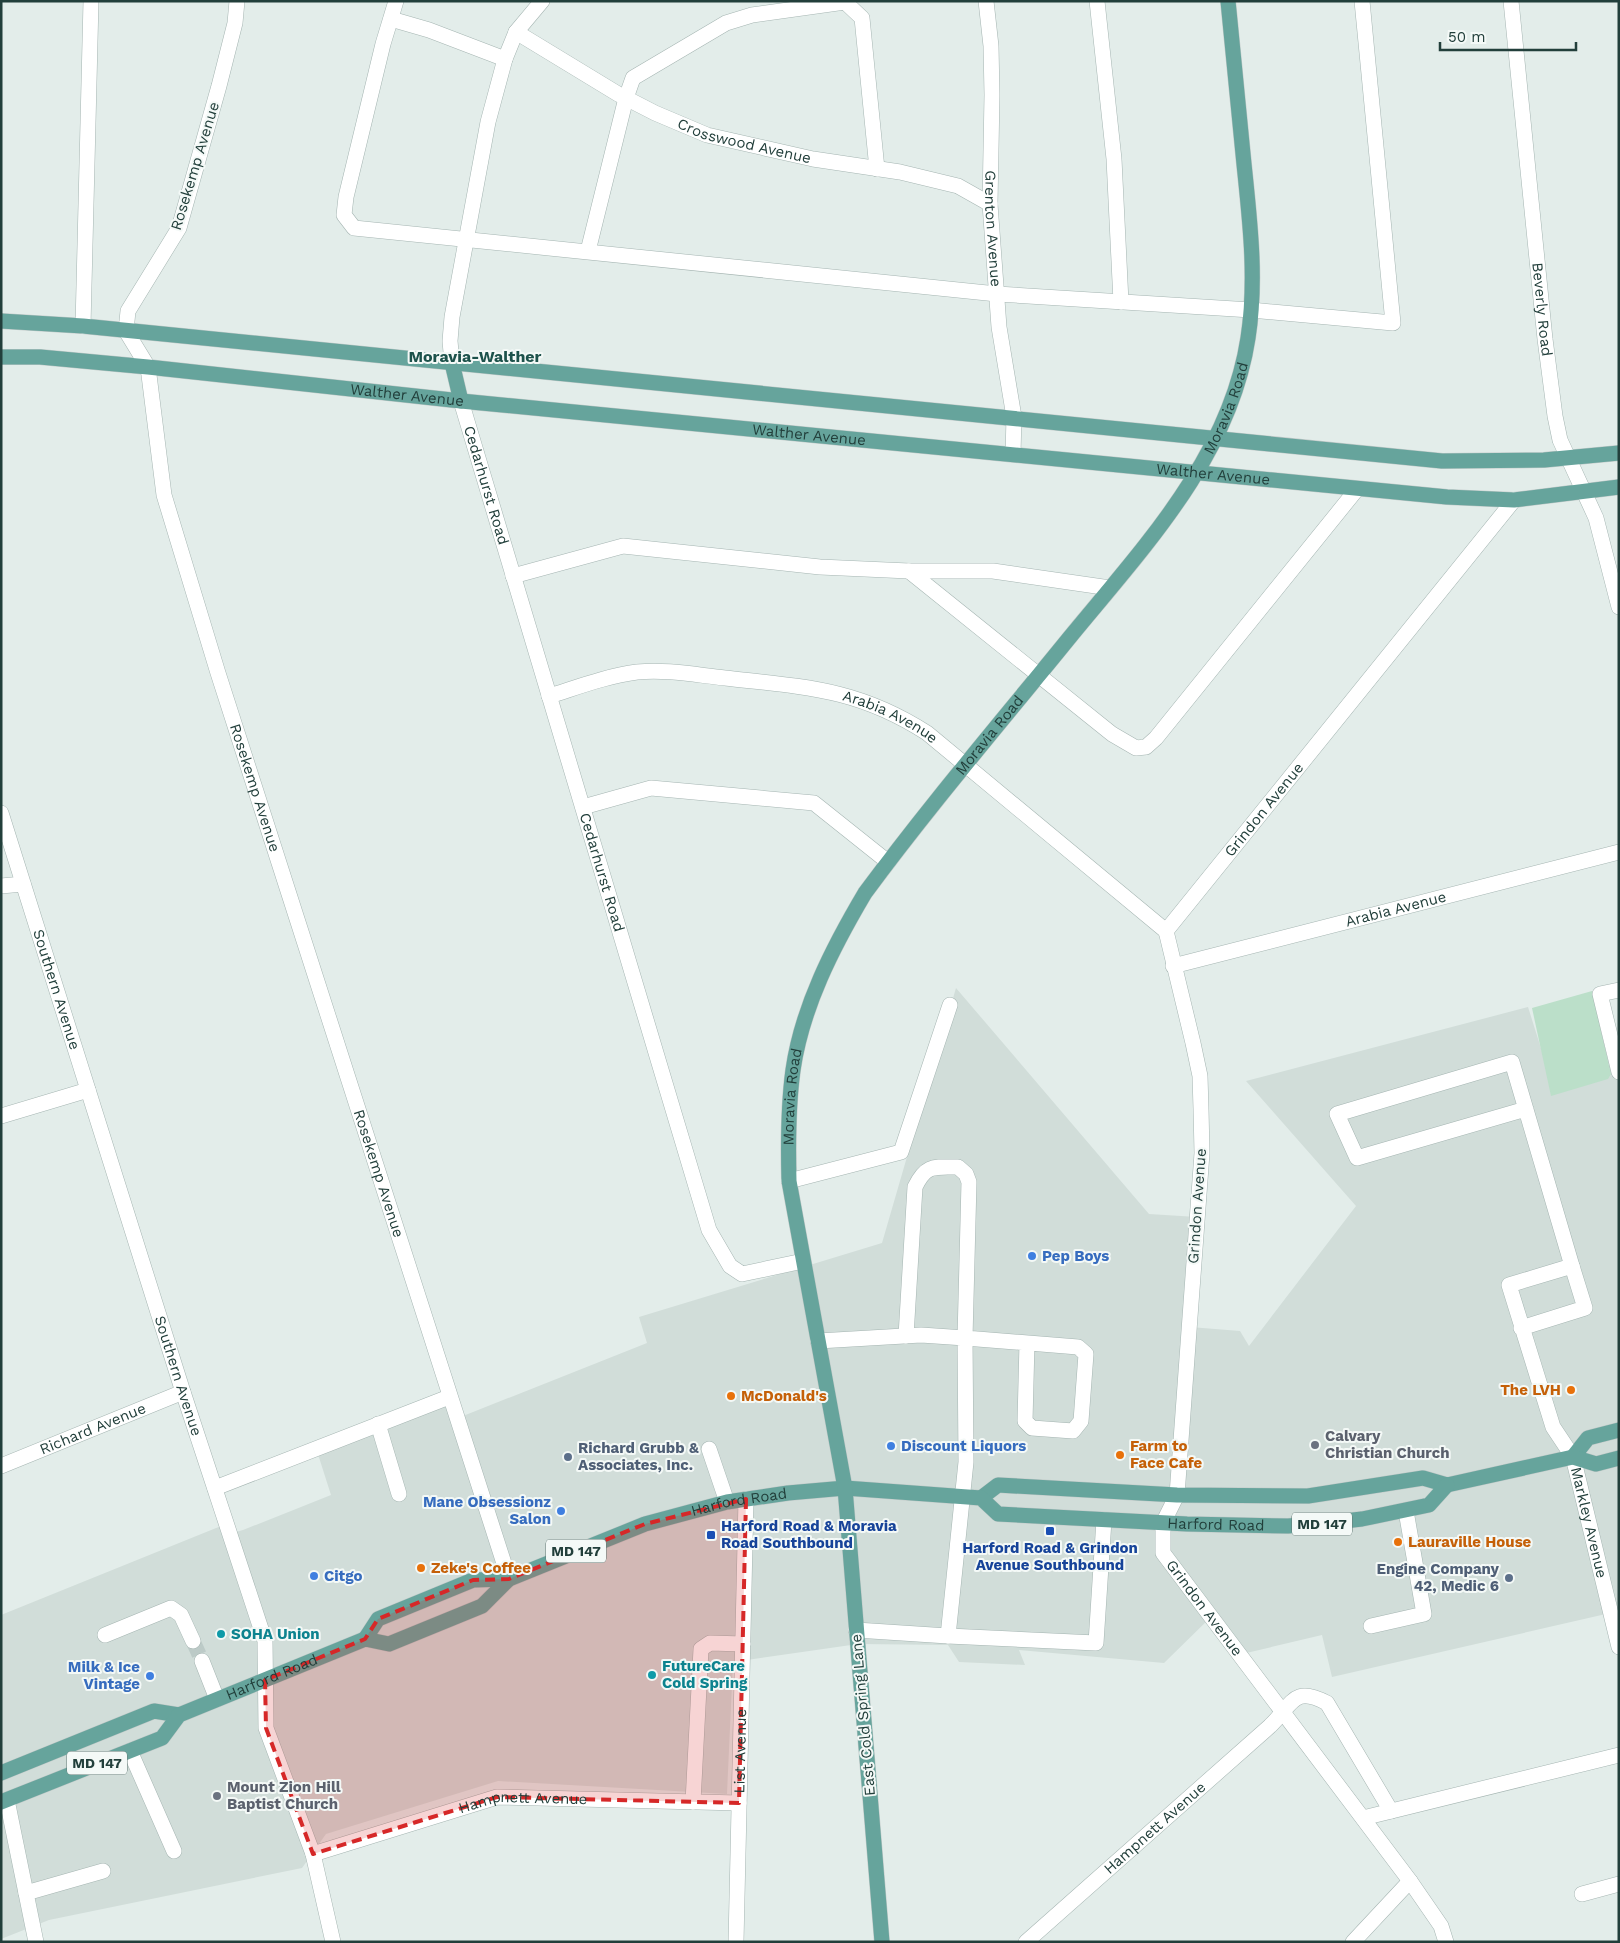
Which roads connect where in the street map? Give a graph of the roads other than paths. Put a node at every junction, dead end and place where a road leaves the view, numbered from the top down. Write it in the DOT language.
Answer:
graph roads {
  1 [pos="91,1"];
  2 [pos="237,1"];
  3 [pos="396,1"];
  4 [pos="542,1"];
  5 [pos="986,1"];
  6 [pos="1097,1"];
  7 [pos="1228,1"];
  8 [pos="1362,1"];
  9 [pos="1511,1"];
  10 [pos="790,6"];
  11 [pos="391,19"];
  12 [pos="516,32"];
  13 [pos="505,59"];
  14 [pos="626,98"];
  15 [pos="876,169"];
  16 [pos="990,204"];
  17 [pos="466,240"];
  18 [pos="588,251"];
  19 [pos="997,294"];
  20 [pos="1121,302"];
  21 [pos="1251,310"];
  22 [pos="1,321"];
  23 [pos="83,326"];
  24 [pos="126,331"];
  25 [pos="1,357"];
  26 [pos="452,363"];
  27 [pos="148,368"];
  28 [pos="461,402"];
  29 [pos="1014,417"];
  30 [pos="1215,440"];
  31 [pos="1619,453"];
  32 [pos="1013,454"];
  33 [pos="1568,458"];
  34 [pos="1197,474"];
  35 [pos="1619,488"];
  36 [pos="1357,489"];
  37 [pos="1585,491"];
  38 [pos="1514,500"];
  39 [pos="909,572"];
  40 [pos="513,576"];
  41 [pos="1110,588"];
  42 [pos="1619,606"];
  43 [pos="1039,676"];
  44 [pos="549,696"];
  45 [pos="966,765"];
  46 [pos="582,807"];
  47 [pos="1,813"];
  48 [pos="1619,852"];
  49 [pos="888,862"];
  50 [pos="23,884"];
  51 [pos="1,886"];
  52 [pos="1166,930"];
  53 [pos="1173,966"];
  54 [pos="1619,990"];
  55 [pos="950,1005"];
  56 [pos="1619,1072"];
  57 [pos="88,1090"];
  58 [pos="1526,1109"];
  59 [pos="1,1116"];
  60 [pos="789,1181"];
  61 [pos="803,1261"];
  62 [pos="1572,1266"];
  63 [pos="1521,1328"];
  64 [pos="906,1336"];
  65 [pos="965,1338"];
  66 [pos="818,1341"];
  67 [pos="1027,1343"];
  68 [pos="183,1392"];
  69 [pos="449,1397"];
  70 [pos="378,1424"];
  71 [pos="1619,1430"];
  72 [pos="709,1449"];
  73 [pos="1573,1457"];
  74 [pos="1619,1458"];
  75 [pos="1,1466"];
  76 [pos="1447,1485"];
  77 [pos="215,1488"];
  78 [pos="845,1488"];
  79 [pos="400,1494"];
  80 [pos="1177,1495"];
  81 [pos="963,1496"];
  82 [pos="981,1498"];
  83 [pos="746,1499"];
  84 [pos="727,1502"];
  85 [pos="1406,1511"];
  86 [pos="1104,1520"];
  87 [pos="1164,1523"];
  88 [pos="509,1579"];
  89 [pos="1371,1626"];
  90 [pos="856,1630"];
  91 [pos="105,1635"];
  92 [pos="948,1636"];
  93 [pos="365,1639"];
  94 [pos="193,1641"];
  95 [pos="743,1644"];
  96 [pos="1619,1647"];
  97 [pos="202,1661"];
  98 [pos="265,1680"];
  99 [pos="217,1699"];
  100 [pos="1284,1713"];
  101 [pos="178,1715"];
  102 [pos="130,1750"];
  103 [pos="1619,1755"];
  104 [pos="1,1773"];
  105 [pos="4,1801"];
  106 [pos="693,1802"];
  107 [pos="739,1803"];
  108 [pos="1391,1811"];
  109 [pos="1363,1818"];
  110 [pos="174,1851"];
  111 [pos="313,1854"];
  112 [pos="103,1871"];
  113 [pos="1410,1882"];
  114 [pos="1619,1884"];
  115 [pos="26,1893"];
  116 [pos="1582,1894"];
  117 [pos="36,1942"];
  118 [pos="333,1942"];
  119 [pos="736,1942"];
  120 [pos="882,1942"];
  121 [pos="1026,1942"];
  122 [pos="1353,1942"];
  123 [pos="1446,1942"];
  1 -- 23 [label="street"];
  2 -- 24 [label="street, Rosekemp Avenue"];
  3 -- 11 [label="street"];
  4 -- 12 [label="street"];
  5 -- 16 [label="street, Grenton Avenue"];
  6 -- 20 [label="street"];
  7 -- 21 [label="main road, Moravia Road"];
  8 -- 21 [label="street"];
  9 -- 33 [label="street, Beverly Road"];
  10 -- 14 [label="street"];
  10 -- 15 [label="street"];
  11 -- 13 [label="street"];
  11 -- 17 [label="street"];
  12 -- 13 [label="street"];
  12 -- 14 [label="street, Crosswood Avenue"];
  13 -- 17 [label="street"];
  14 -- 15 [label="street, Crosswood Avenue"];
  14 -- 18 [label="street"];
  15 -- 16 [label="street, Crosswood Avenue"];
  16 -- 19 [label="street, Grenton Avenue"];
  17 -- 18 [label="street"];
  17 -- 26 [label="street"];
  18 -- 19 [label="street"];
  19 -- 20 [label="street"];
  19 -- 29 [label="street, Grenton Avenue"];
  20 -- 21 [label="street"];
  21 -- 30 [label="main road, Moravia Road"];
  22 -- 23 [label="main road"];
  23 -- 24 [label="main road"];
  24 -- 26 [label="main road"];
  24 -- 27 [label="street, Rosekemp Avenue"];
  25 -- 27 [label="main road, Walther Avenue"];
  26 -- 28 [label="main road"];
  26 -- 29 [label="main road"];
  27 -- 28 [label="main road, Walther Avenue"];
  27 -- 69 [label="street, Rosekemp Avenue"];
  28 -- 32 [label="main road, Walther Avenue"];
  28 -- 40 [label="street, Cedarhurst Road"];
  29 -- 30 [label="main road"];
  29 -- 32 [label="street, Grenton Avenue"];
  30 -- 33 [label="main road"];
  30 -- 34 [label="main road, Moravia Road"];
  31 -- 33 [label="main road"];
  32 -- 34 [label="main road, Walther Avenue"];
  33 -- 37 [label="street, Beverly Road"];
  34 -- 36 [label="main road, Walther Avenue"];
  34 -- 41 [label="main road, Moravia Road"];
  35 -- 37 [label="main road, Walther Avenue"];
  36 -- 38 [label="main road, Walther Avenue"];
  36 -- 43 [label="street"];
  37 -- 38 [label="main road, Walther Avenue"];
  37 -- 42 [label="street, Beverly Road"];
  38 -- 52 [label="street, Grindon Avenue"];
  39 -- 40 [label="street"];
  39 -- 41 [label="street"];
  39 -- 43 [label="street"];
  40 -- 44 [label="street, Cedarhurst Road"];
  41 -- 43 [label="main road, Moravia Road"];
  43 -- 45 [label="main road, Moravia Road"];
  44 -- 45 [label="street, Arabia Avenue"];
  44 -- 46 [label="street, Cedarhurst Road"];
  45 -- 49 [label="main road, Moravia Road"];
  45 -- 52 [label="street, Arabia Avenue"];
  46 -- 49 [label="street"];
  46 -- 61 [label="street, Cedarhurst Road"];
  47 -- 50 [label="street, Southern Avenue"];
  48 -- 53 [label="street, Arabia Avenue"];
  49 -- 60 [label="main road, Moravia Road"];
  50 -- 51 [label="street"];
  50 -- 57 [label="street, Southern Avenue"];
  52 -- 53 [label="street, Grindon Avenue"];
  53 -- 80 [label="street, Grindon Avenue"];
  54 -- 56 [label="street"];
  55 -- 60 [label="street"];
  57 -- 59 [label="street"];
  57 -- 68 [label="street, Southern Avenue"];
  58 -- 58 [label="street"];
  58 -- 62 [label="street"];
  60 -- 61 [label="main road, Moravia Road"];
  61 -- 66 [label="main road, Moravia Road"];
  62 -- 63 [label="street"];
  62 -- 63 [label="street"];
  63 -- 73 [label="street"];
  64 -- 65 [label="street"];
  64 -- 65 [label="street"];
  64 -- 66 [label="street"];
  65 -- 67 [label="street"];
  65 -- 81 [label="street"];
  66 -- 78 [label="main road, Moravia Road"];
  67 -- 67 [label="street"];
  68 -- 75 [label="street, Richard Avenue"];
  68 -- 77 [label="street, Southern Avenue"];
  69 -- 70 [label="street"];
  69 -- 88 [label="street, Rosekemp Avenue"];
  70 -- 77 [label="street"];
  70 -- 79 [label="street"];
  71 -- 73 [label="main road"];
  72 -- 84 [label="street"];
  73 -- 74 [label="main road, Harford Road / MD 147"];
  73 -- 76 [label="main road, Harford Road / MD 147"];
  73 -- 96 [label="street, Markley Avenue"];
  76 -- 80 [label="main road, Harford Road / MD 147"];
  76 -- 85 [label="main road, Harford Road / MD 147"];
  77 -- 98 [label="street, Southern Avenue"];
  78 -- 81 [label="main road, Harford Road / MD 147"];
  78 -- 83 [label="main road, Harford Road / MD 147"];
  78 -- 90 [label="main road, East Cold Spring Lane"];
  80 -- 82 [label="main road, Harford Road / MD 147"];
  80 -- 87 [label="street, Grindon Avenue"];
  81 -- 82 [label="main road, Harford Road / MD 147"];
  81 -- 92 [label="street"];
  82 -- 86 [label="main road, Harford Road / MD 147"];
  83 -- 84 [label="main road, Harford Road / MD 147"];
  83 -- 95 [label="street, List Avenue"];
  84 -- 88 [label="main road, Harford Road / MD 147"];
  85 -- 87 [label="main road, Harford Road / MD 147"];
  85 -- 89 [label="street"];
  86 -- 87 [label="main road, Harford Road / MD 147"];
  86 -- 92 [label="street"];
  87 -- 100 [label="street, Grindon Avenue"];
  88 -- 93 [label="main road, Harford Road / MD 147"];
  88 -- 93 [label="main road, Harford Road / MD 147"];
  90 -- 92 [label="street"];
  90 -- 120 [label="main road, East Cold Spring Lane"];
  91 -- 94 [label="street"];
  93 -- 98 [label="main road, Harford Road"];
  95 -- 106 [label="street"];
  95 -- 107 [label="street, List Avenue"];
  97 -- 99 [label="street"];
  98 -- 99 [label="main road, Harford Road"];
  98 -- 111 [label="street, Southern Avenue"];
  99 -- 101 [label="main road, Harford Road"];
  100 -- 108 [label="street, Hampnett Avenue"];
  100 -- 109 [label="street, Grindon Avenue"];
  100 -- 121 [label="street, Hampnett Avenue"];
  101 -- 102 [label="main road, MD 147"];
  101 -- 104 [label="main road, MD 147"];
  102 -- 105 [label="main road, MD 147"];
  102 -- 110 [label="street"];
  103 -- 108 [label="street"];
  105 -- 115 [label="street"];
  106 -- 107 [label="street, Hampnett Avenue"];
  106 -- 111 [label="street, Hampnett Avenue"];
  107 -- 119 [label="street, List Avenue"];
  108 -- 109 [label="street"];
  109 -- 113 [label="street, Grindon Avenue"];
  111 -- 118 [label="street, Southern Avenue"];
  112 -- 115 [label="street"];
  113 -- 122 [label="street"];
  113 -- 123 [label="street, Grindon Avenue"];
  114 -- 116 [label="street"];
  115 -- 117 [label="street"];
}
